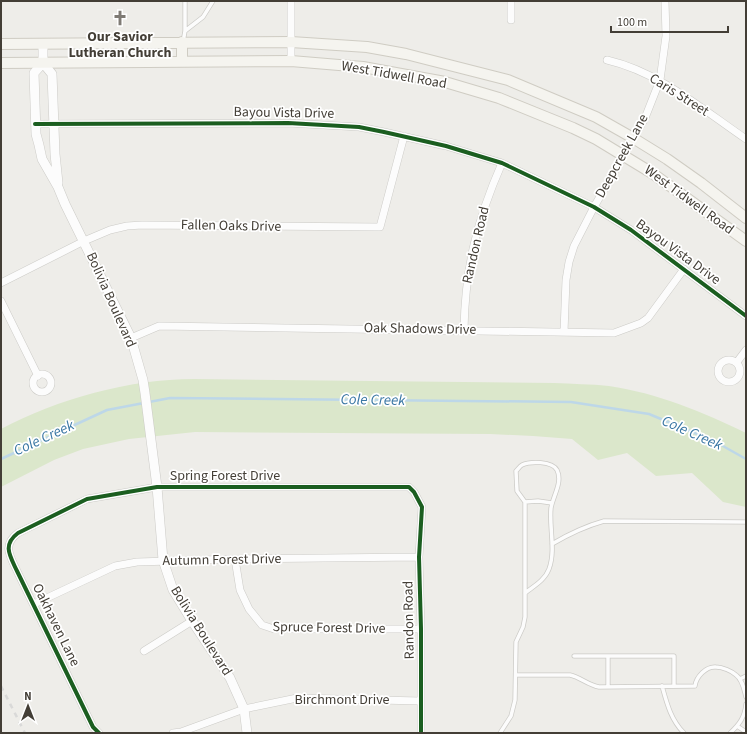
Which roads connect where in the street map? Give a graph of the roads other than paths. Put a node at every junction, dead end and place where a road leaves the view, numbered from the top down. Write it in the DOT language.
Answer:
graph roads {
  1 [pos="185,1"];
  2 [pos="213,1"];
  3 [pos="291,1"];
  4 [pos="511,1"];
  5 [pos="665,1"];
  6 [pos="511,20"];
  7 [pos="184,30"];
  8 [pos="182,42"];
  9 [pos="291,42"];
  10 [pos="1,44"];
  11 [pos="43,44"];
  12 [pos="607,60"];
  13 [pos="291,61"];
  14 [pos="182,62"];
  15 [pos="1,63"];
  16 [pos="43,63"];
  17 [pos="450,64"];
  18 [pos="660,80"];
  19 [pos="445,82"];
  20 [pos="36,124"];
  21 [pos="54,124"];
  22 [pos="404,136"];
  23 [pos="633,138"];
  24 [pos="746,139"];
  25 [pos="623,155"];
  26 [pos="502,163"];
  27 [pos="58,187"];
  28 [pos="594,207"];
  29 [pos="743,216"];
  30 [pos="728,228"];
  31 [pos="84,241"];
  32 [pos="746,241"];
  33 [pos="684,269"];
  34 [pos="1,282"];
  35 [pos="1,301"];
  36 [pos="746,316"];
  37 [pos="464,330"];
  38 [pos="564,332"];
  39 [pos="131,338"];
  40 [pos="746,350"];
  41 [pos="736,362"];
  42 [pos="38,376"];
  43 [pos="157,487"];
  44 [pos="525,502"];
  45 [pos="552,503"];
  46 [pos="422,507"];
  47 [pos="746,522"];
  48 [pos="25,530"];
  49 [pos="552,544"];
  50 [pos="419,558"];
  51 [pos="235,559"];
  52 [pos="163,560"];
  53 [pos="525,593"];
  54 [pos="34,604"];
  55 [pos="192,621"];
  56 [pos="421,629"];
  57 [pos="144,651"];
  58 [pos="574,656"];
  59 [pos="608,656"];
  60 [pos="516,675"];
  61 [pos="746,676"];
  62 [pos="740,679"];
  63 [pos="662,686"];
  64 [pos="674,686"];
  65 [pos="608,687"];
  66 [pos="746,698"];
  67 [pos="420,701"];
  68 [pos="746,704"];
  69 [pos="244,709"];
  70 [pos="737,726"];
  71 [pos="746,732"];
  72 [pos="99,733"];
  73 [pos="173,733"];
  74 [pos="247,733"];
  75 [pos="421,733"];
  76 [pos="500,733"];
  77 [pos="684,733"];
  78 [pos="730,733"];
  1 -- 7 [label="lane"];
  2 -- 7 [label="lane"];
  3 -- 9 [label="street"];
  4 -- 6 [label="street"];
  5 -- 18 [label="street, Deepcreek Lane"];
  7 -- 8 [label="lane"];
  8 -- 9 [label="main road, West Tidwell Road"];
  8 -- 11 [label="main road, West Tidwell Road"];
  8 -- 14 [label="main road"];
  9 -- 13 [label="street"];
  9 -- 17 [label="main road, West Tidwell Road"];
  10 -- 11 [label="main road, West Tidwell Road"];
  11 -- 16 [label="street, Bolivia Boulevard"];
  12 -- 18 [label="street, Caris Street"];
  13 -- 14 [label="main road, West Tidwell Road"];
  13 -- 19 [label="main road, West Tidwell Road"];
  14 -- 16 [label="main road, West Tidwell Road"];
  15 -- 16 [label="main road, West Tidwell Road"];
  16 -- 20 [label="street, Bolivia Boulevard"];
  16 -- 21 [label="street, Bolivia Boulevard"];
  17 -- 19 [label="main road"];
  17 -- 23 [label="main road, West Tidwell Road"];
  18 -- 23 [label="street, Deepcreek Lane"];
  18 -- 24 [label="street, Caris Street"];
  19 -- 25 [label="main road, West Tidwell Road"];
  20 -- 21 [label="street, Bayou Vista Drive"];
  20 -- 27 [label="street, Bolivia Boulevard"];
  21 -- 22 [label="street, Bayou Vista Drive"];
  21 -- 27 [label="street, Bolivia Boulevard"];
  22 -- 26 [label="street, Bayou Vista Drive"];
  22 -- 31 [label="street, Fallen Oaks Drive"];
  23 -- 25 [label="street, Deepcreek Lane"];
  23 -- 29 [label="main road, West Tidwell Road"];
  25 -- 28 [label="street, Deepcreek Lane"];
  25 -- 30 [label="main road, West Tidwell Road"];
  26 -- 28 [label="street, Bayou Vista Drive"];
  26 -- 37 [label="street, Randon Road"];
  27 -- 31 [label="street, Bolivia Boulevard"];
  28 -- 33 [label="street, Bayou Vista Drive"];
  28 -- 38 [label="street, Deepcreek Lane"];
  29 -- 30 [label="main road"];
  30 -- 32 [label="main road, West Tidwell Road"];
  31 -- 34 [label="street, Fallen Oaks Drive"];
  31 -- 39 [label="street, Bolivia Boulevard"];
  33 -- 36 [label="street, Bayou Vista Drive"];
  33 -- 38 [label="street, Oak Shadows Drive"];
  35 -- 42 [label="street"];
  37 -- 38 [label="street, Oak Shadows Drive"];
  37 -- 39 [label="street, Oak Shadows Drive"];
  39 -- 43 [label="street, Bolivia Boulevard"];
  40 -- 41 [label="street"];
  43 -- 46 [label="street, Spring Forest Drive"];
  43 -- 48 [label="street, Spring Forest Drive"];
  43 -- 52 [label="street, Bolivia Boulevard"];
  44 -- 45 [label="lane"];
  44 -- 45 [label="lane"];
  44 -- 53 [label="lane"];
  45 -- 49 [label="lane"];
  46 -- 50 [label="street, Randon Road"];
  47 -- 49 [label="lane"];
  48 -- 54 [label="street, Oakhaven Lane"];
  49 -- 53 [label="lane"];
  50 -- 51 [label="street, Autumn Forest Drive"];
  50 -- 56 [label="street, Randon Road"];
  51 -- 52 [label="street, Autumn Forest Drive"];
  51 -- 56 [label="street, Spruce Forest Drive"];
  52 -- 54 [label="street, Autumn Forest Drive"];
  52 -- 55 [label="street, Bolivia Boulevard"];
  53 -- 60 [label="lane"];
  54 -- 72 [label="street, Oakhaven Lane"];
  55 -- 57 [label="street"];
  55 -- 69 [label="street, Bolivia Boulevard"];
  56 -- 67 [label="street, Randon Road"];
  58 -- 59 [label="lane"];
  59 -- 64 [label="lane"];
  59 -- 65 [label="lane"];
  60 -- 65 [label="lane"];
  60 -- 76 [label="lane"];
  61 -- 62 [label="lane"];
  62 -- 64 [label="lane"];
  62 -- 66 [label="lane"];
  63 -- 64 [label="lane"];
  63 -- 65 [label="lane"];
  63 -- 77 [label="lane"];
  67 -- 69 [label="street, Birchmont Drive"];
  67 -- 75 [label="street, Randon Road"];
  68 -- 70 [label="lane"];
  69 -- 73 [label="street, Birchmont Drive"];
  69 -- 74 [label="street, Bolivia Boulevard"];
  70 -- 71 [label="lane"];
  70 -- 78 [label="lane"];
}
